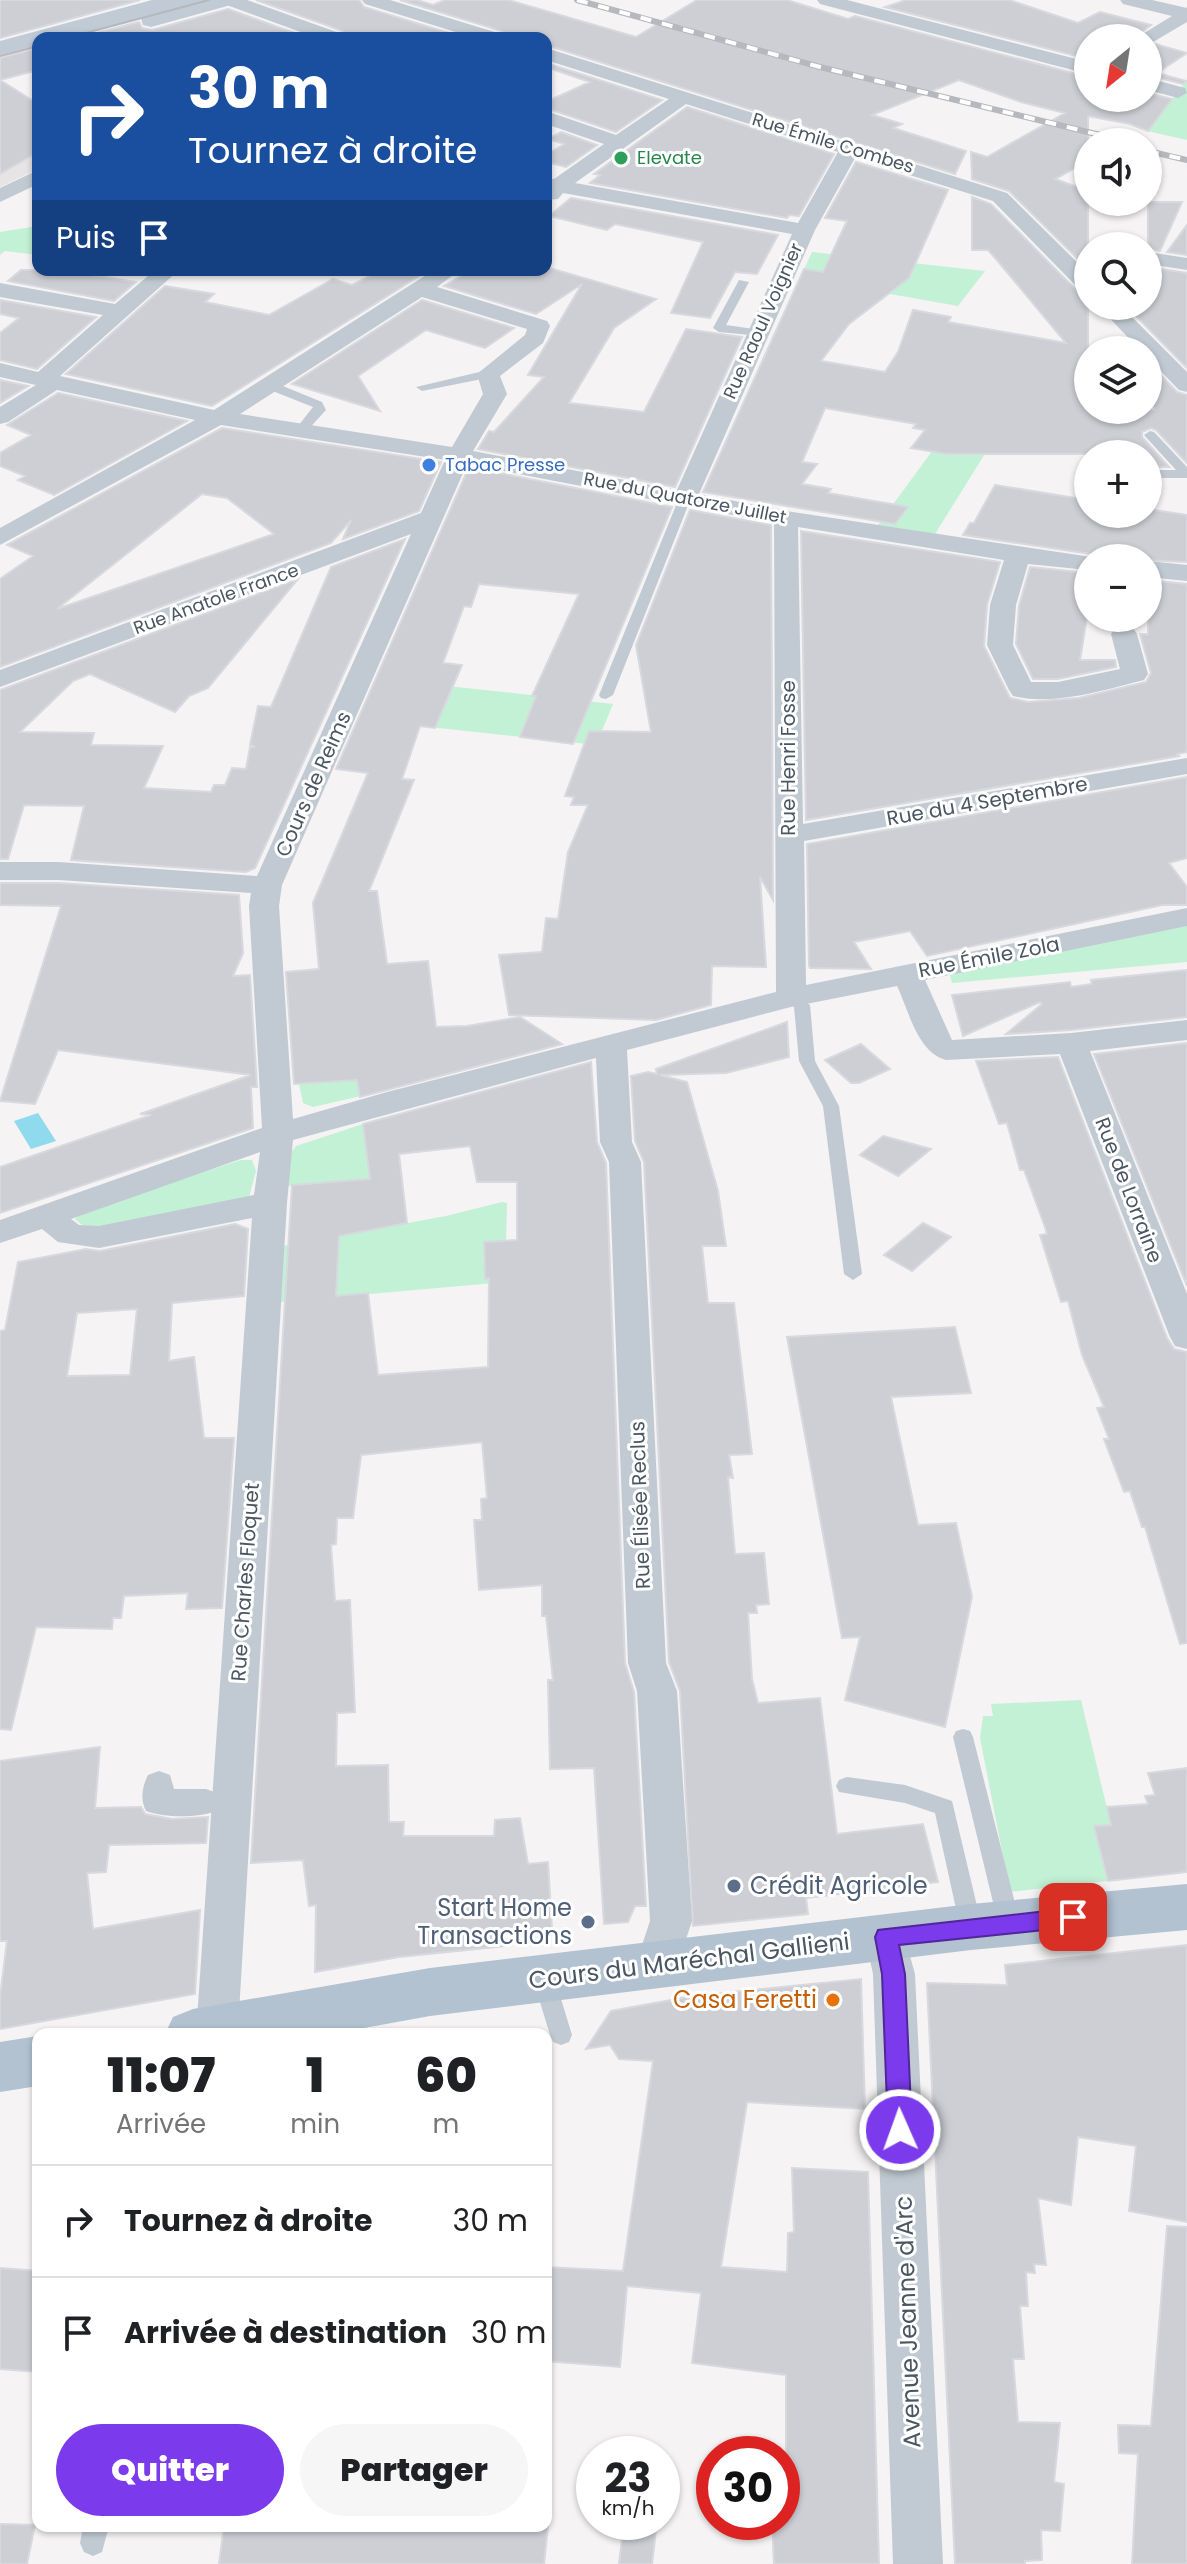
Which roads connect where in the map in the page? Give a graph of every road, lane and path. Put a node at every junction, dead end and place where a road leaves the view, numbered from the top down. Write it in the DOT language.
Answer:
graph roads {
  1 [pos="179,0"];
  2 [pos="223,0"];
  3 [pos="230,0"];
  4 [pos="371,0"];
  5 [pos="826,0"];
  6 [pos="1129,0"];
  7 [pos="859,4"];
  8 [pos="1187,14"];
  9 [pos="1162,30"];
  10 [pos="76,32"];
  11 [pos="105,32"];
  12 [pos="318,32"];
  13 [pos="475,32"];
  14 [pos="32,43"];
  15 [pos="2,48"];
  16 [pos="552,56"];
  17 [pos="1074,64"];
  18 [pos="1162,88"];
  19 [pos="1178,92"];
  20 [pos="684,97"];
  21 [pos="552,119"];
  22 [pos="619,143"];
  23 [pos="850,148"];
  24 [pos="32,179"];
  25 [pos="552,189"];
  26 [pos="552,190"];
  27 [pos="0,196"];
  28 [pos="804,230"];
  29 [pos="1048,243"];
  30 [pos="1074,247"];
  31 [pos="1162,260"];
  32 [pos="1187,264"];
  33 [pos="1074,270"];
  34 [pos="161,276"];
  35 [pos="440,276"];
  36 [pos="743,282"];
  37 [pos="419,289"];
  38 [pos="0,290"];
  39 [pos="119,311"];
  40 [pos="1123,320"];
  41 [pos="757,333"];
  42 [pos="0,370"];
  43 [pos="488,374"];
  44 [pos="48,381"];
  45 [pos="269,385"];
  46 [pos="1187,385"];
  47 [pos="422,387"];
  48 [pos="0,417"];
  49 [pos="218,417"];
  50 [pos="301,430"];
  51 [pos="1150,435"];
  52 [pos="459,455"];
  53 [pos="1162,474"];
  54 [pos="1187,474"];
  55 [pos="685,498"];
  56 [pos="431,518"];
  57 [pos="786,518"];
  58 [pos="0,538"];
  59 [pos="1018,555"];
  60 [pos="1074,561"];
  61 [pos="1162,570"];
  62 [pos="1187,573"];
  63 [pos="1124,634"];
  64 [pos="0,679"];
  65 [pos="606,695"];
  66 [pos="1187,766"];
  67 [pos="788,835"];
  68 [pos="0,871"];
  69 [pos="267,885"];
  70 [pos="1187,917"];
  71 [pos="907,973"];
  72 [pos="791,998"];
  73 [pos="1187,1030"];
  74 [pos="1071,1043"];
  75 [pos="611,1046"];
  76 [pos="278,1134"];
  77 [pos="270,1203"];
  78 [pos="49,1215"];
  79 [pos="0,1232"];
  80 [pos="853,1274"];
  81 [pos="1187,1337"];
  82 [pos="963,1737"];
  83 [pos="159,1784"];
  84 [pos="847,1786"];
  85 [pos="215,1802"];
  86 [pos="1187,1907"];
  87 [pos="990,1925"];
  88 [pos="886,1937"];
  89 [pos="668,1964"];
  90 [pos="544,1979"];
  91 [pos="205,2028"];
  92 [pos="228,2028"];
  93 [pos="561,2035"];
  94 [pos="32,2062"];
  95 [pos="0,2067"];
  96 [pos="918,2564"];
  1 -- 10 [label="main road"];
  2 -- 11 [label="main road"];
  3 -- 12 [label="street"];
  4 -- 13 [label="street"];
  5 -- 7 [label="street"];
  6 -- 8 [label="street"];
  7 -- 17 [label="street"];
  8 -- 9 [label="street"];
  14 -- 15 [label="main road"];
  16 -- 20 [label="street, Rue Émile Combes"];
  18 -- 19 [label="street"];
  20 -- 22 [label="street"];
  20 -- 23 [label="street, Rue Émile Combes"];
  21 -- 22 [label="street"];
  22 -- 25 [label="street"];
  23 -- 28 [label="street, Rue Raoul Voignier"];
  23 -- 29 [label="street, Rue Émile Combes"];
  24 -- 27 [label="street"];
  26 -- 28 [label="street"];
  28 -- 41 [label="street, Rue Raoul Voignier"];
  29 -- 30 [label="street"];
  29 -- 33 [label="street, Rue Émile Combes"];
  31 -- 32 [label="street"];
  34 -- 39 [label="street"];
  35 -- 37 [label="street"];
  36 -- 41 [label="lane"];
  37 -- 43 [label="street"];
  37 -- 45 [label="street"];
  38 -- 39 [label="street"];
  39 -- 44 [label="street"];
  40 -- 46 [label="street"];
  41 -- 55 [label="street, Rue Raoul Voignier"];
  42 -- 44 [label="street, Rue du Quatorze Juillet"];
  43 -- 47 [label="lane"];
  43 -- 52 [label="street, Cours de Reims"];
  44 -- 48 [label="street"];
  44 -- 49 [label="street, Rue du Quatorze Juillet"];
  45 -- 49 [label="street"];
  45 -- 50 [label="lane"];
  49 -- 50 [label="street, Rue du Quatorze Juillet"];
  49 -- 58 [label="street"];
  50 -- 52 [label="street, Rue du Quatorze Juillet"];
  51 -- 54 [label="lane"];
  52 -- 55 [label="street, Rue du Quatorze Juillet"];
  52 -- 56 [label="street, Cours de Reims"];
  53 -- 54 [label="lane"];
  55 -- 57 [label="street, Rue du Quatorze Juillet"];
  55 -- 65 [label="lane"];
  56 -- 64 [label="street, Rue Anatole France"];
  56 -- 69 [label="street, Cours de Reims"];
  57 -- 59 [label="street, Rue du Quatorze Juillet"];
  57 -- 67 [label="street, Rue Henri Fosse"];
  59 -- 60 [label="street, Rue du Quatorze Juillet"];
  59 -- 63 [label="street"];
  61 -- 62 [label="street"];
  66 -- 67 [label="street, Rue du 4 Septembre"];
  67 -- 72 [label="street, Rue Henri Fosse"];
  68 -- 69 [label="street"];
  69 -- 76 [label="street, Cours de Reims"];
  70 -- 71 [label="street, Rue Émile Zola"];
  71 -- 72 [label="street, Rue Émile Zola"];
  71 -- 74 [label="street"];
  72 -- 75 [label="street, Rue Émile Zola"];
  72 -- 80 [label="lane"];
  73 -- 74 [label="street"];
  74 -- 81 [label="street, Rue de Lorraine"];
  75 -- 76 [label="street, Rue Émile Zola"];
  75 -- 89 [label="street, Rue Élisée Reclus"];
  76 -- 77 [label="street, Rue Charles Floquet"];
  76 -- 78 [label="street, Rue Émile Zola"];
  77 -- 78 [label="street"];
  77 -- 85 [label="street, Rue Charles Floquet"];
  78 -- 79 [label="street, Rue Émile Zola"];
  82 -- 87 [label="lane"];
  83 -- 85 [label="street"];
  84 -- 87 [label="lane"];
  85 -- 91 [label="street, Rue Charles Floquet"];
  86 -- 87 [label="main road, Cours du Maréchal Gallieni"];
  87 -- 88 [label="main road, Cours du Maréchal Gallieni"];
  88 -- 89 [label="main road, Cours du Maréchal Gallieni"];
  88 -- 96 [label="street, Avenue Jeanne d'Arc"];
  89 -- 90 [label="main road, Cours du Maréchal Gallieni"];
  90 -- 92 [label="main road, Cours du Maréchal Gallieni"];
  90 -- 93 [label="lane"];
  94 -- 95 [label="main road"];
}
